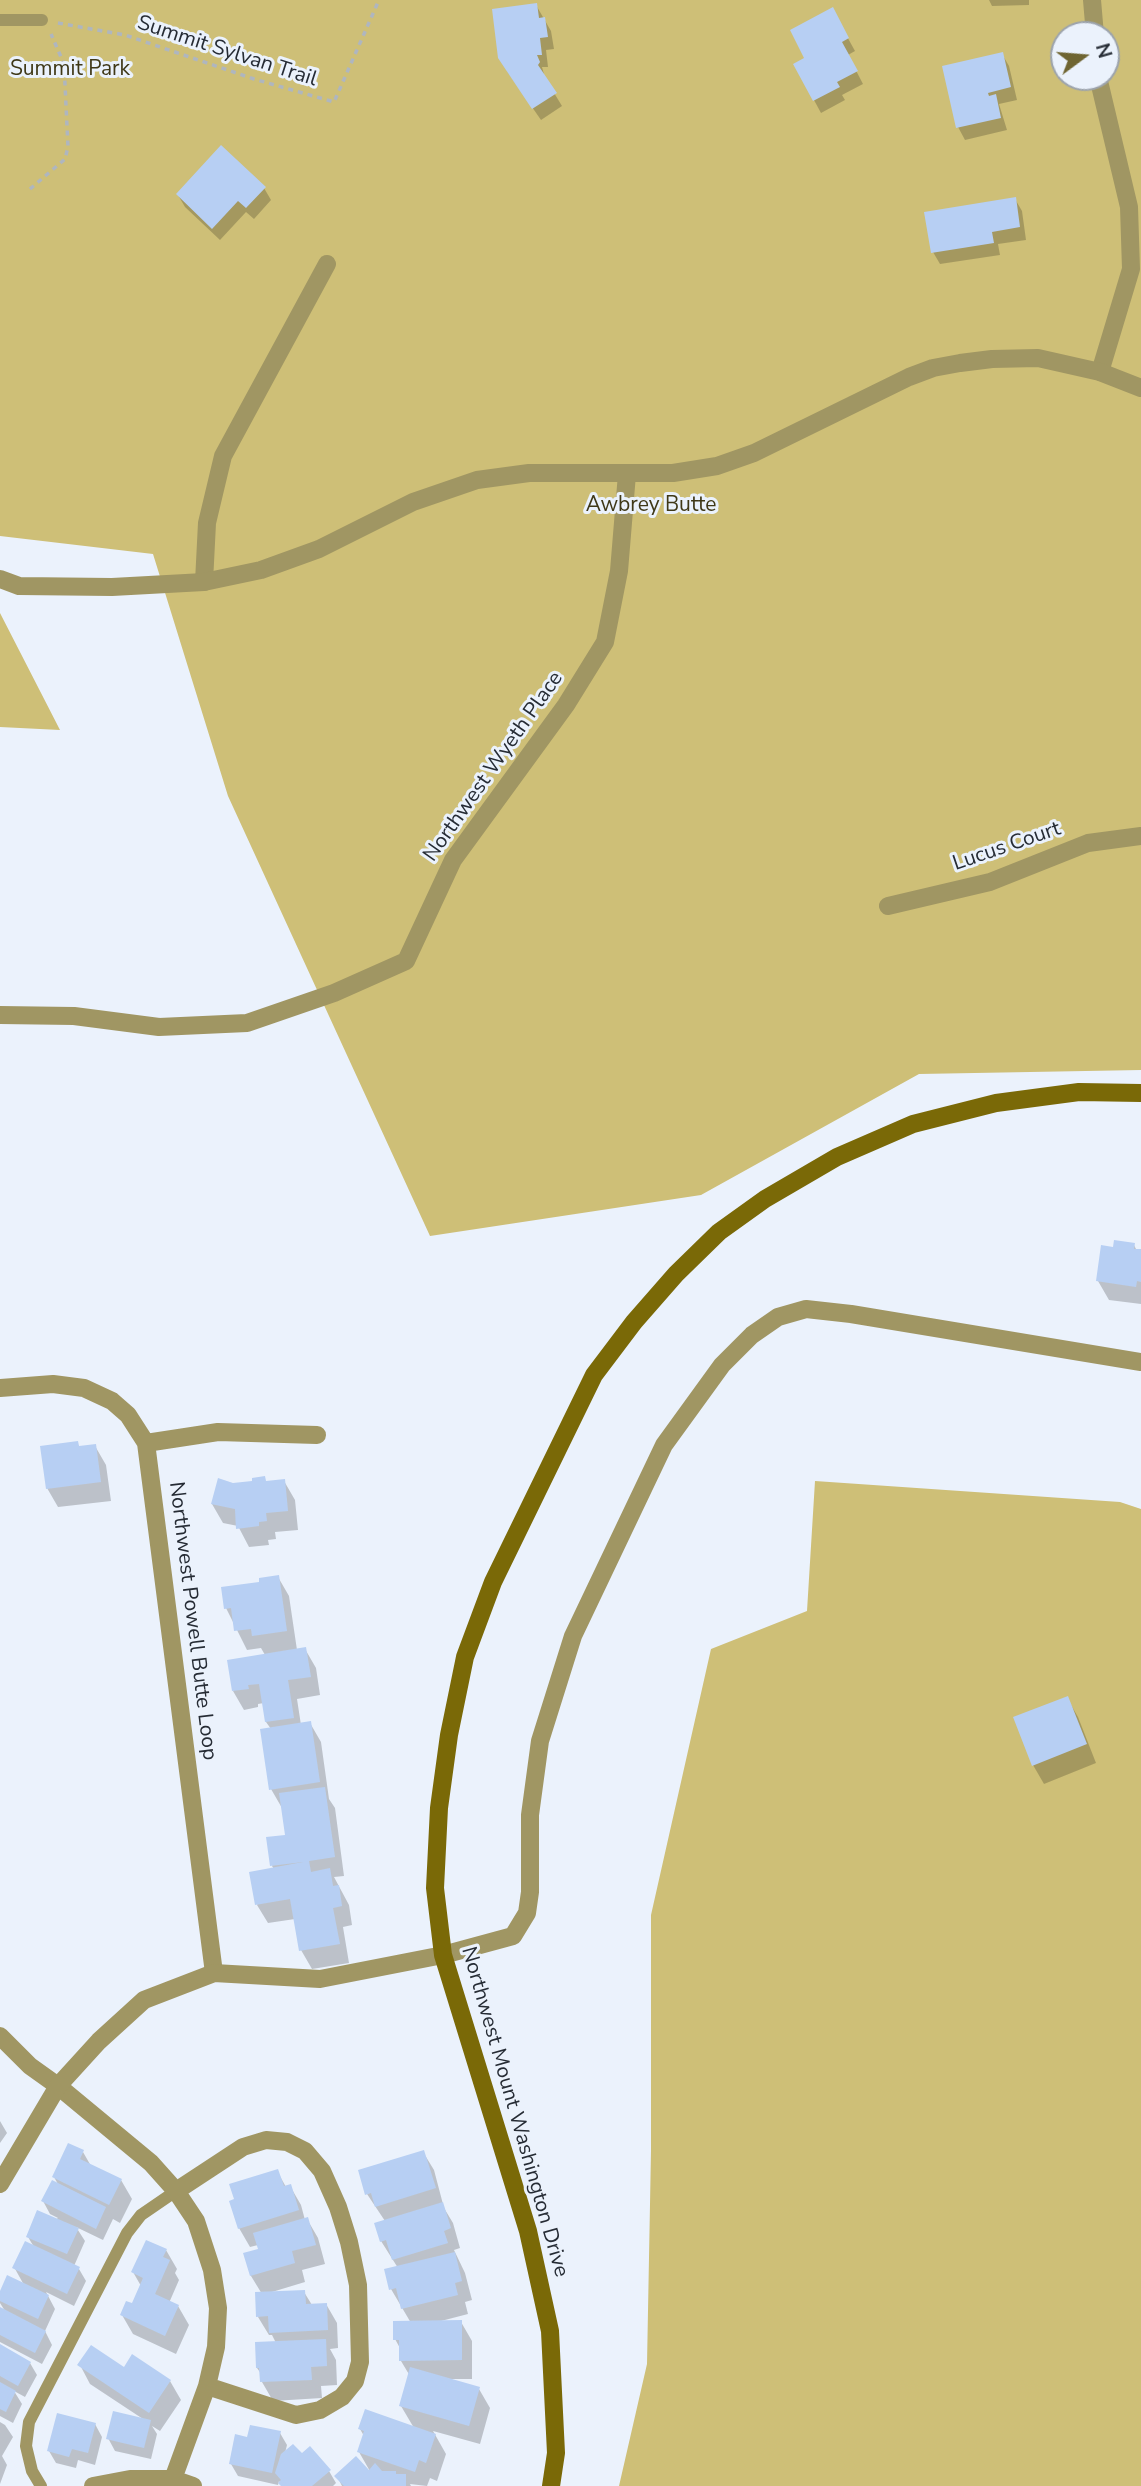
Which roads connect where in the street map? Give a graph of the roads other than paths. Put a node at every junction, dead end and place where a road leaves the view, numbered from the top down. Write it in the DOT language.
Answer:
graph roads {
  1 [pos="1092,0"];
  2 [pos="0,20"];
  3 [pos="42,20"];
  4 [pos="1094,21"];
  5 [pos="1101,91"];
  6 [pos="327,264"];
  7 [pos="1100,372"];
  8 [pos="1141,388"];
  9 [pos="627,474"];
  10 [pos="0,579"];
  11 [pos="204,582"];
  12 [pos="1141,836"];
  13 [pos="888,906"];
  14 [pos="0,1015"];
  15 [pos="1141,1093"];
  16 [pos="1141,1362"];
  17 [pos="0,1388"];
  18 [pos="317,1435"];
  19 [pos="146,1443"];
  20 [pos="443,1955"];
  21 [pos="214,1973"];
  22 [pos="0,2036"];
  23 [pos="58,2085"];
  24 [pos="0,2184"];
  25 [pos="176,2191"];
  26 [pos="207,2386"];
  27 [pos="173,2479"];
  28 [pos="41,2486"];
  29 [pos="93,2486"];
  30 [pos="192,2486"];
  31 [pos="551,2486"];
  1 -- 4 [label="street"];
  2 -- 3 [label="lane"];
  5 -- 7 [label="street"];
  6 -- 11 [label="street"];
  7 -- 8 [label="street"];
  7 -- 9 [label="street"];
  9 -- 11 [label="street"];
  9 -- 14 [label="street, Northwest Wyeth Place"];
  10 -- 11 [label="street"];
  12 -- 13 [label="street, Lucus Court"];
  15 -- 20 [label="main road, Northwest Mount Washington Drive"];
  16 -- 20 [label="street"];
  17 -- 19 [label="street, Northwest Powell Butte Loop"];
  18 -- 19 [label="street"];
  19 -- 21 [label="street, Northwest Powell Butte Loop"];
  20 -- 21 [label="street"];
  20 -- 31 [label="main road, Northwest Mount Washington Drive"];
  21 -- 23 [label="street"];
  22 -- 23 [label="street"];
  23 -- 24 [label="street"];
  23 -- 25 [label="street"];
  25 -- 26 [label="street"];
  25 -- 26 [label="street"];
  25 -- 28 [label="lane"];
  26 -- 27 [label="street"];
  27 -- 29 [label="street"];
  27 -- 30 [label="street"];
}
